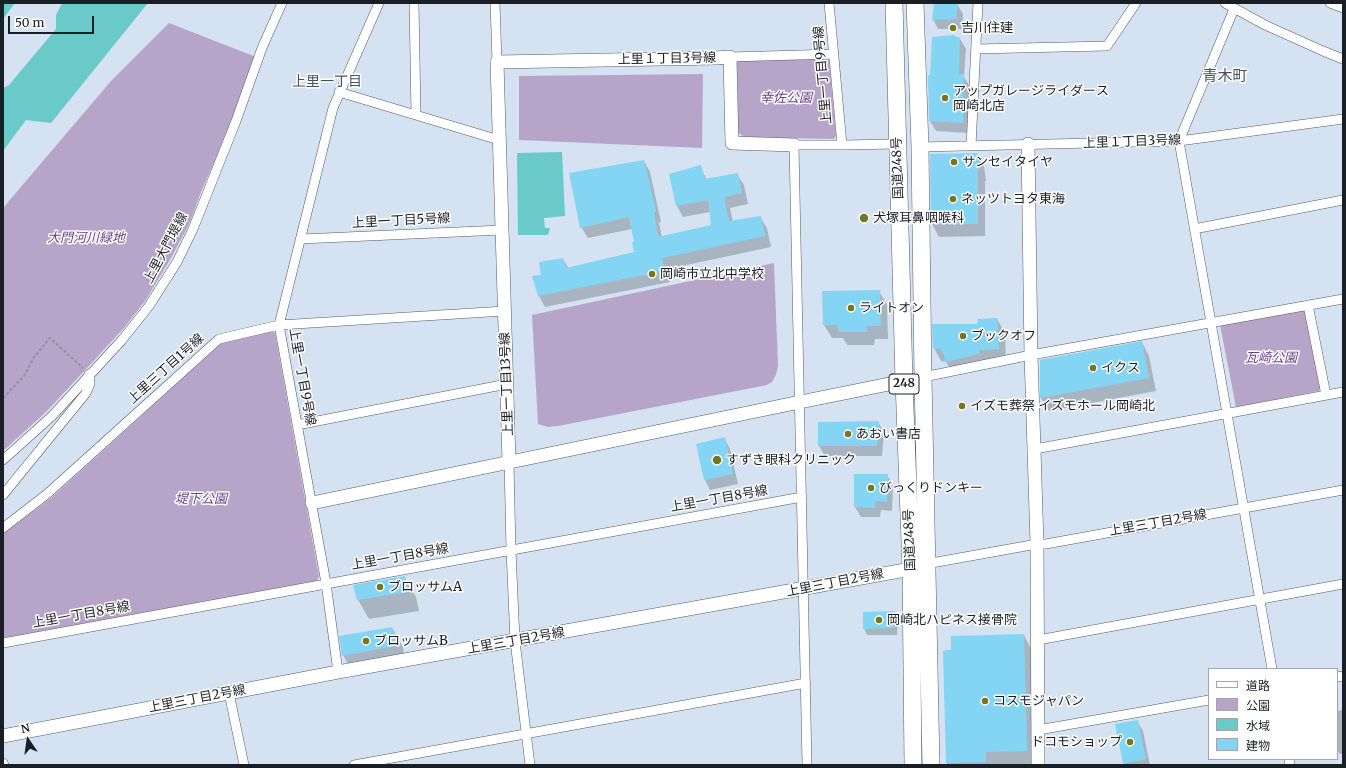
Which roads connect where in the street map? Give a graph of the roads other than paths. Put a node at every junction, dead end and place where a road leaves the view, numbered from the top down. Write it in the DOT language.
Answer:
graph roads {
  1 [pos="282,3"];
  2 [pos="379,3"];
  3 [pos="414,3"];
  4 [pos="495,3"];
  5 [pos="830,3"];
  6 [pos="894,3"];
  7 [pos="916,3"];
  8 [pos="978,3"];
  9 [pos="1136,3"];
  10 [pos="1225,3"];
  11 [pos="1330,3"];
  12 [pos="1343,8"];
  13 [pos="1234,9"];
  14 [pos="976,49"];
  15 [pos="834,54"];
  16 [pos="730,57"];
  17 [pos="1343,58"];
  18 [pos="497,62"];
  19 [pos="339,92"];
  20 [pos="416,115"];
  21 [pos="1343,119"];
  22 [pos="500,140"];
  23 [pos="1179,141"];
  24 [pos="897,144"];
  25 [pos="1028,144"];
  26 [pos="794,145"];
  27 [pos="842,145"];
  28 [pos="971,146"];
  29 [pos="920,147"];
  30 [pos="1343,200"];
  31 [pos="1194,229"];
  32 [pos="502,230"];
  33 [pos="301,239"];
  34 [pos="1343,299"];
  35 [pos="1308,305"];
  36 [pos="505,311"];
  37 [pos="1211,323"];
  38 [pos="279,325"];
  39 [pos="1032,355"];
  40 [pos="89,374"];
  41 [pos="923,377"];
  42 [pos="904,381"];
  43 [pos="507,384"];
  44 [pos="1343,392"];
  45 [pos="1326,395"];
  46 [pos="800,402"];
  47 [pos="1227,413"];
  48 [pos="297,425"];
  49 [pos="1035,449"];
  50 [pos="3,460"];
  51 [pos="509,462"];
  52 [pos="1343,490"];
  53 [pos="3,495"];
  54 [pos="802,497"];
  55 [pos="312,503"];
  56 [pos="1243,508"];
  57 [pos="3,528"];
  58 [pos="1037,544"];
  59 [pos="511,550"];
  60 [pos="919,566"];
  61 [pos="326,584"];
  62 [pos="1343,584"];
  63 [pos="804,589"];
  64 [pos="1260,599"];
  65 [pos="1038,640"];
  66 [pos="515,641"];
  67 [pos="3,643"];
  68 [pos="1272,668"];
  69 [pos="338,672"];
  70 [pos="806,683"];
  71 [pos="229,693"];
  72 [pos="1208,700"];
  73 [pos="1038,730"];
  74 [pos="526,734"];
  75 [pos="3,736"];
  76 [pos="244,765"];
  77 [pos="354,765"];
  78 [pos="530,765"];
  79 [pos="807,765"];
  80 [pos="913,765"];
  81 [pos="931,765"];
  82 [pos="1038,765"];
  1 -- 40 [label="street, 上里大門堤線"];
  2 -- 19 [label="street, 上里一丁目9号線"];
  3 -- 20 [label="street"];
  4 -- 18 [label="street, 上里一丁目13号線"];
  5 -- 15 [label="street, 上里一丁目9号線"];
  6 -- 24 [label="highway, 国道248号 / 248"];
  7 -- 29 [label="highway, 国道248号 / 248"];
  8 -- 14 [label="street"];
  9 -- 14 [label="street"];
  10 -- 13 [label="street"];
  11 -- 12 [label="street"];
  13 -- 17 [label="street"];
  13 -- 23 [label="street"];
  14 -- 28 [label="street"];
  15 -- 16 [label="street"];
  15 -- 27 [label="street, 上里一丁目9号線"];
  16 -- 18 [label="street, 上里１丁目3号線"];
  16 -- 26 [label="street, 上里１丁目3号線"];
  18 -- 22 [label="street, 上里一丁目13号線"];
  19 -- 20 [label="street"];
  19 -- 33 [label="street, 上里一丁目9号線"];
  20 -- 22 [label="street"];
  21 -- 23 [label="street, 上里１丁目3号線"];
  22 -- 32 [label="street, 上里一丁目13号線"];
  23 -- 25 [label="street, 上里１丁目3号線"];
  23 -- 31 [label="street"];
  24 -- 27 [label="street, 上里１丁目3号線"];
  24 -- 42 [label="highway, 国道248号 / 248"];
  25 -- 28 [label="street, 上里１丁目3号線"];
  25 -- 39 [label="street"];
  26 -- 27 [label="street, 上里１丁目3号線"];
  26 -- 46 [label="street"];
  28 -- 29 [label="street, 上里１丁目3号線"];
  29 -- 41 [label="highway, 国道248号 / 248"];
  30 -- 31 [label="street"];
  31 -- 37 [label="street"];
  32 -- 33 [label="street, 上里一丁目5号線"];
  32 -- 36 [label="street, 上里一丁目13号線"];
  33 -- 38 [label="street, 上里一丁目9号線"];
  34 -- 35 [label="street"];
  35 -- 37 [label="street"];
  35 -- 45 [label="street"];
  36 -- 38 [label="street, 上里三丁目1号線"];
  36 -- 43 [label="street, 上里一丁目13号線"];
  37 -- 39 [label="street"];
  37 -- 47 [label="street"];
  38 -- 48 [label="street, 上里一丁目9号線"];
  38 -- 57 [label="street, 上里三丁目1号線"];
  39 -- 41 [label="street"];
  39 -- 49 [label="street"];
  40 -- 50 [label="street, 上里大門堤線"];
  40 -- 53 [label="street"];
  41 -- 42 [label="street"];
  41 -- 60 [label="highway, 国道248号 / 248"];
  42 -- 46 [label="street"];
  42 -- 60 [label="highway, 国道248号 / 248"];
  43 -- 48 [label="street"];
  43 -- 51 [label="street, 上里一丁目13号線"];
  44 -- 45 [label="street"];
  45 -- 47 [label="street"];
  46 -- 51 [label="street"];
  46 -- 54 [label="street"];
  47 -- 49 [label="street"];
  47 -- 56 [label="street"];
  48 -- 55 [label="street, 上里一丁目9号線"];
  49 -- 58 [label="street"];
  51 -- 55 [label="street"];
  51 -- 59 [label="street, 上里一丁目13号線"];
  52 -- 56 [label="street, 上里三丁目2号線"];
  54 -- 59 [label="street, 上里一丁目8号線"];
  54 -- 63 [label="street"];
  55 -- 61 [label="street, 上里一丁目9号線"];
  56 -- 58 [label="street, 上里三丁目2号線"];
  56 -- 64 [label="street"];
  58 -- 60 [label="street, 上里三丁目2号線"];
  58 -- 65 [label="street"];
  59 -- 61 [label="street, 上里一丁目8号線"];
  59 -- 66 [label="street, 上里一丁目13号線"];
  60 -- 63 [label="street, 上里三丁目2号線"];
  60 -- 80 [label="highway, 国道248号 / 248"];
  60 -- 81 [label="highway, 国道248号 / 248"];
  61 -- 67 [label="street, 上里一丁目8号線"];
  61 -- 69 [label="street, 上里一丁目9号線"];
  62 -- 64 [label="street"];
  63 -- 66 [label="street, 上里三丁目2号線"];
  63 -- 70 [label="street"];
  64 -- 65 [label="street"];
  64 -- 68 [label="street"];
  65 -- 73 [label="street"];
  66 -- 69 [label="street, 上里三丁目2号線"];
  66 -- 74 [label="street, 上里一丁目13号線"];
  69 -- 71 [label="street, 上里三丁目2号線"];
  70 -- 74 [label="street"];
  70 -- 79 [label="street"];
  71 -- 75 [label="street, 上里三丁目2号線"];
  71 -- 76 [label="street"];
  72 -- 73 [label="street"];
  73 -- 82 [label="street"];
  74 -- 77 [label="street"];
  74 -- 78 [label="street, 上里一丁目13号線"];
}
